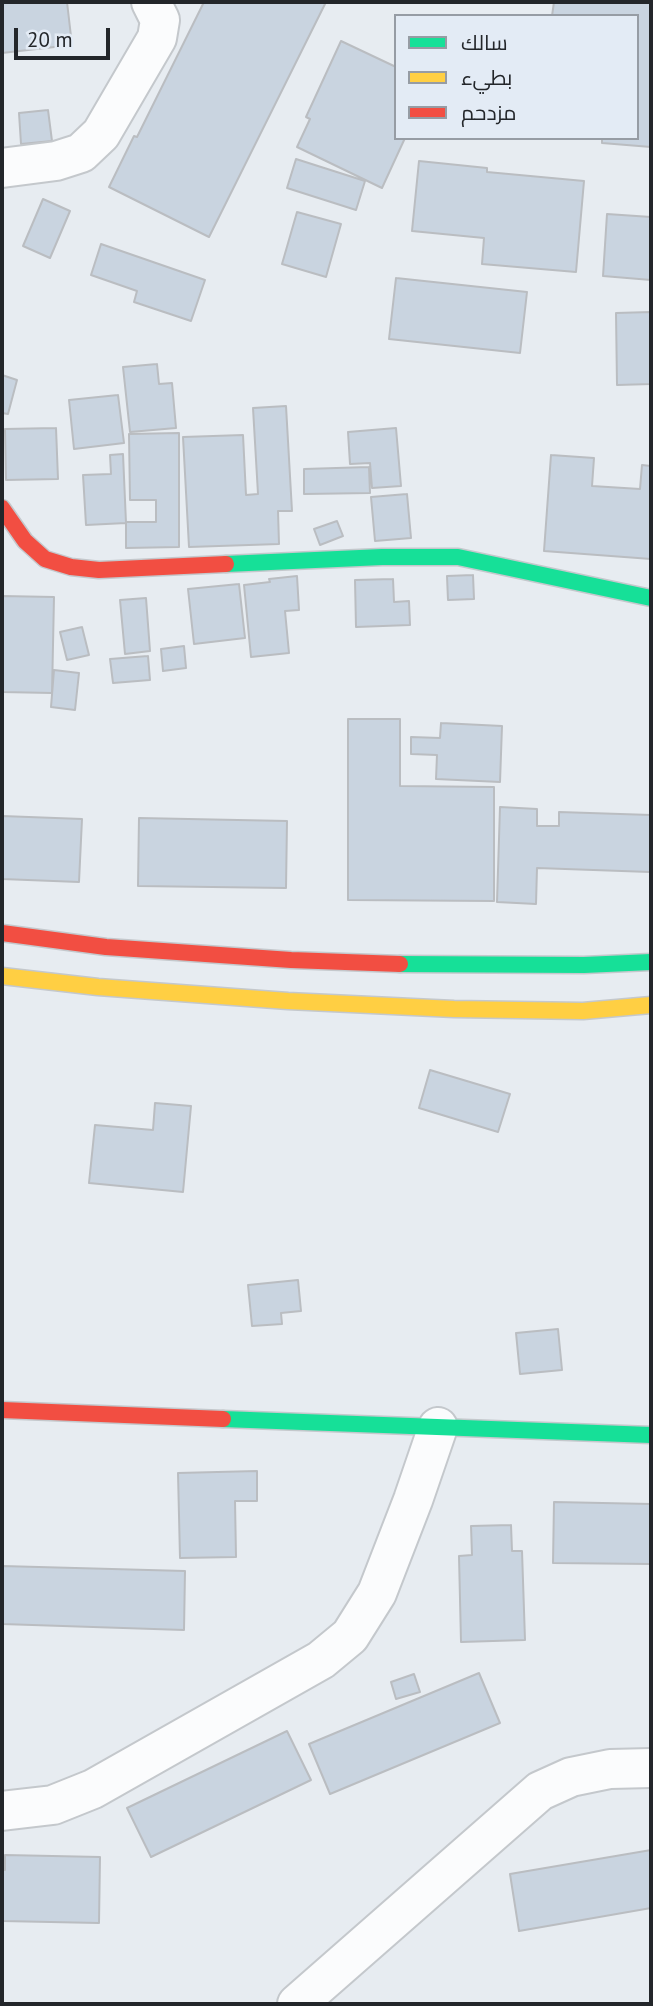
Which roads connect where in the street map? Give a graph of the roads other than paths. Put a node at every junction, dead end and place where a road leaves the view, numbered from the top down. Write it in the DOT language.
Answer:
graph roads {
  1 [pos="151,2"];
  2 [pos="2,168"];
  3 [pos="2,508"];
  4 [pos="651,598"];
  5 [pos="2,933"];
  6 [pos="651,962"];
  7 [pos="2,976"];
  8 [pos="651,1005"];
  9 [pos="2,1410"];
  10 [pos="438,1427"];
  11 [pos="651,1435"];
  12 [pos="651,1768"];
  13 [pos="2,1811"];
  14 [pos="297,2004"];
  1 -- 2 [label="street"];
  3 -- 4 [label="street"];
  5 -- 6 [label="street"];
  7 -- 8 [label="street"];
  9 -- 10 [label="street"];
  10 -- 11 [label="street"];
  10 -- 13 [label="street"];
  12 -- 14 [label="street"];
}
